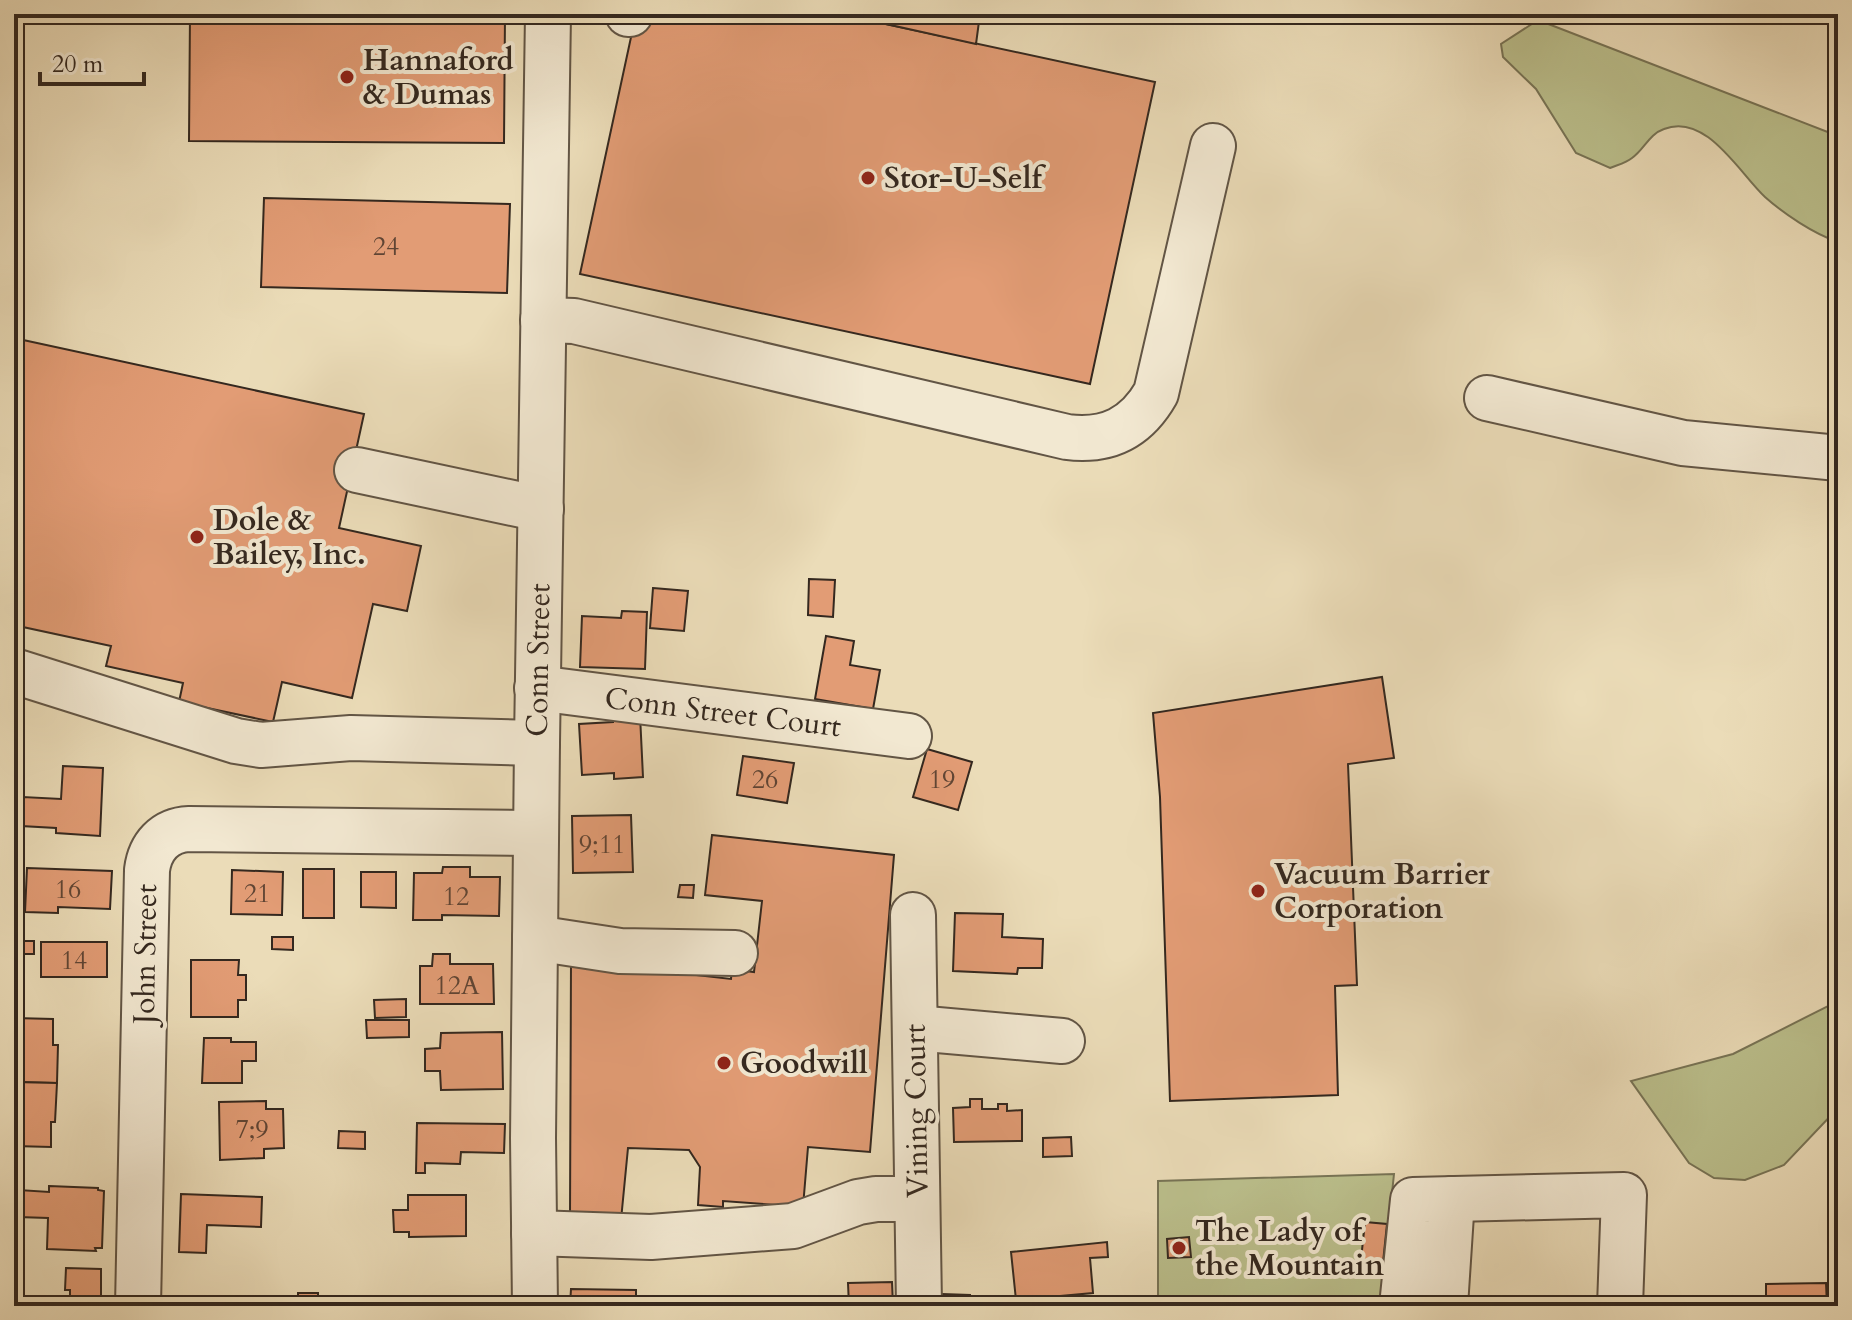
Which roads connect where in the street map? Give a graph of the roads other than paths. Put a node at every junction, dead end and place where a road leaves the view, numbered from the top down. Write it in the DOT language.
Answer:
graph roads {
  1 [pos="548,14"];
  2 [pos="1213,146"];
  3 [pos="543,320"];
  4 [pos="1487,398"];
  5 [pos="1838,458"];
  6 [pos="357,470"];
  7 [pos="541,509"];
  8 [pos="14,671"];
  9 [pos="537,688"];
  10 [pos="909,736"];
  11 [pos="537,743"];
  12 [pos="536,833"];
  13 [pos="913,915"];
  14 [pos="535,938"];
  15 [pos="735,953"];
  16 [pos="915,1028"];
  17 [pos="1062,1041"];
  18 [pos="917,1199"];
  19 [pos="1432,1200"];
  20 [pos="534,1233"];
  21 [pos="138,1306"];
  22 [pos="535,1306"];
  23 [pos="919,1306"];
  24 [pos="1402,1306"];
  25 [pos="1445,1306"];
  26 [pos="1620,1306"];
  1 -- 3 [label="street, Conn Street"];
  2 -- 3 [label="street"];
  3 -- 7 [label="street, Conn Street"];
  4 -- 5 [label="street"];
  6 -- 7 [label="street"];
  7 -- 9 [label="street, Conn Street"];
  8 -- 11 [label="street"];
  9 -- 10 [label="street, Conn Street Court"];
  9 -- 11 [label="street, Conn Street"];
  11 -- 12 [label="street, Conn Street"];
  12 -- 14 [label="street, Conn Street"];
  12 -- 21 [label="street, John Street"];
  13 -- 16 [label="street, Vining Court"];
  14 -- 15 [label="street"];
  14 -- 20 [label="street, Conn Street"];
  16 -- 17 [label="street"];
  16 -- 18 [label="street, Vining Court"];
  18 -- 20 [label="street"];
  18 -- 23 [label="street, Vining Court"];
  19 -- 24 [label="street"];
  19 -- 25 [label="street"];
  19 -- 26 [label="street"];
  20 -- 22 [label="street, Conn Street"];
}
